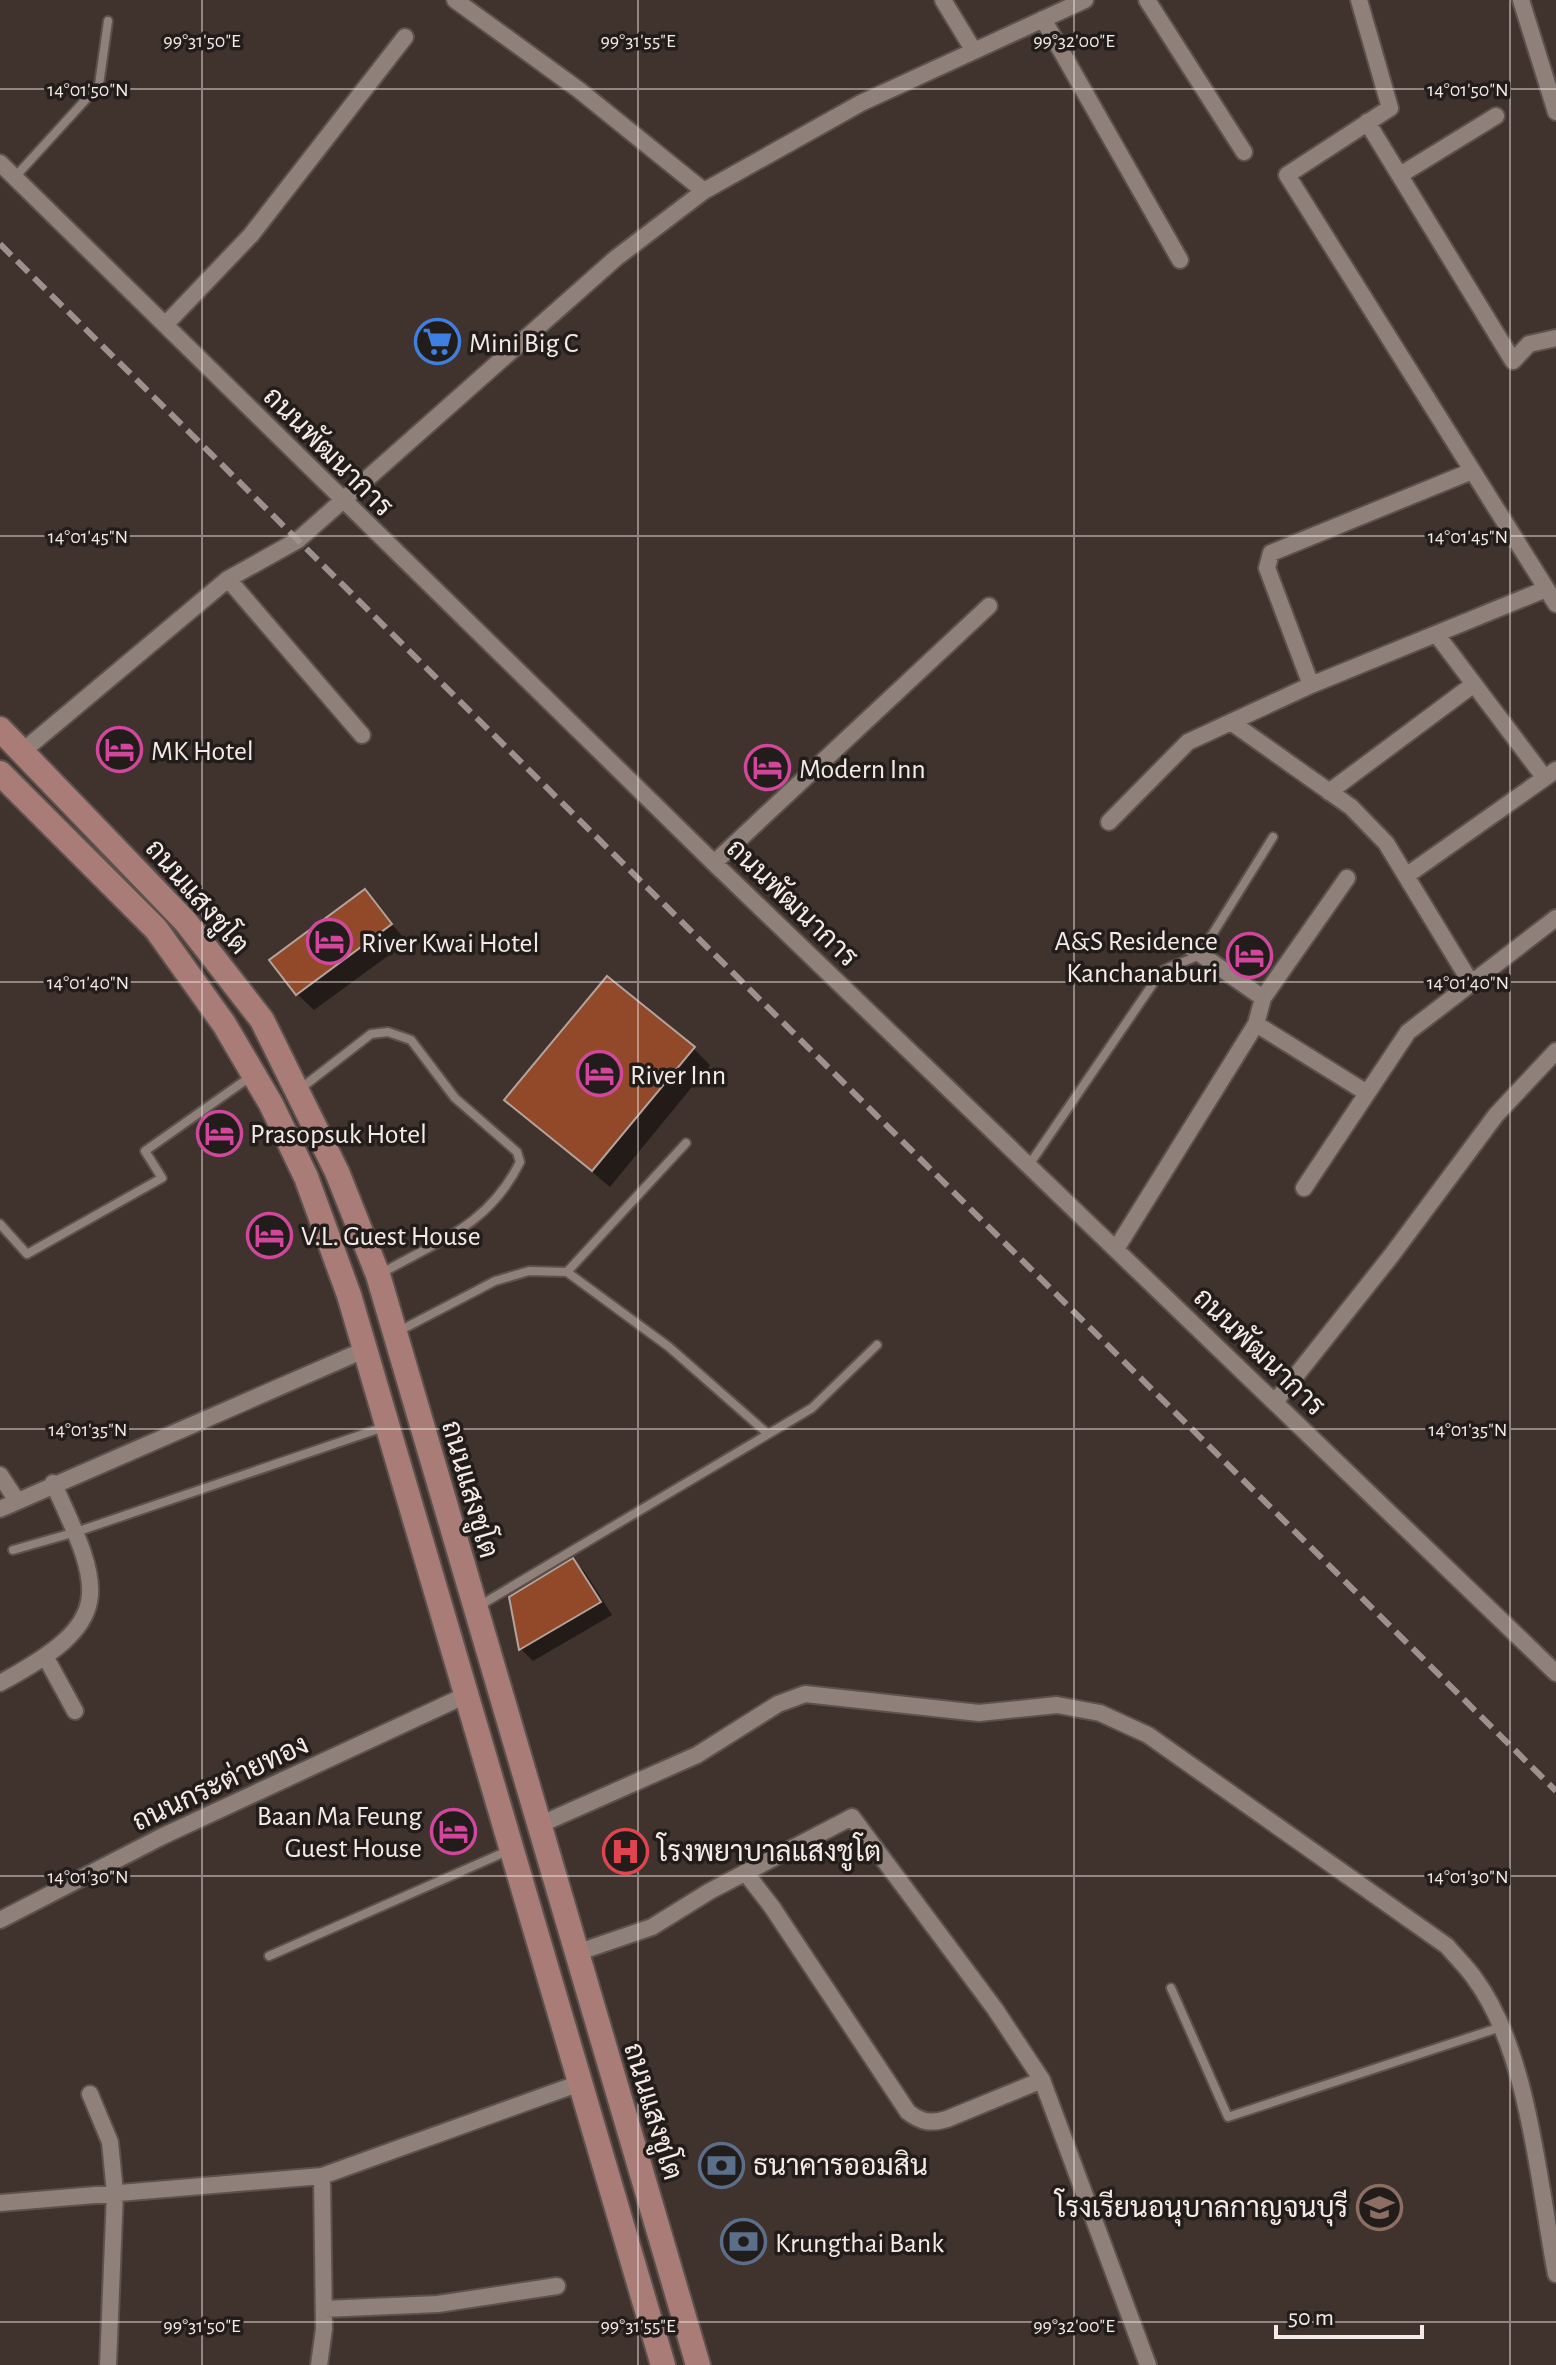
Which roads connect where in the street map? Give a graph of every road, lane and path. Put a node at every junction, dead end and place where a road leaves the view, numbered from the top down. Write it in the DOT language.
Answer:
graph roads {
  1 [pos="455,0"];
  2 [pos="943,0"];
  3 [pos="1085,0"];
  4 [pos="1147,0"];
  5 [pos="1359,0"];
  6 [pos="1521,0"];
  7 [pos="1043,19"];
  8 [pos="108,21"];
  9 [pos="405,37"];
  10 [pos="974,51"];
  11 [pos="1556,112"];
  12 [pos="1496,116"];
  13 [pos="1367,122"];
  14 [pos="1244,152"];
  15 [pos="0,163"];
  16 [pos="1400,175"];
  17 [pos="15,177"];
  18 [pos="704,191"];
  19 [pos="1180,260"];
  20 [pos="165,325"];
  21 [pos="1556,338"];
  22 [pos="1472,471"];
  23 [pos="343,501"];
  24 [pos="228,579"];
  25 [pos="1546,589"];
  26 [pos="1556,604"];
  27 [pos="989,606"];
  28 [pos="1437,635"];
  29 [pos="1474,684"];
  30 [pos="1311,685"];
  31 [pos="1231,722"];
  32 [pos="0,729"];
  33 [pos="362,735"];
  34 [pos="23,751"];
  35 [pos="0,773"];
  36 [pos="1550,773"];
  37 [pos="1329,792"];
  38 [pos="1109,822"];
  39 [pos="1273,837"];
  40 [pos="714,863"];
  41 [pos="1406,876"];
  42 [pos="1347,878"];
  43 [pos="1556,918"];
  44 [pos="1195,950"];
  45 [pos="1471,983"];
  46 [pos="1263,998"];
  47 [pos="1256,1024"];
  48 [pos="1556,1051"];
  49 [pos="254,1074"];
  50 [pos="299,1090"];
  51 [pos="1367,1093"];
  52 [pos="271,1104"];
  53 [pos="686,1143"];
  54 [pos="1029,1165"];
  55 [pos="1304,1188"];
  56 [pos="0,1224"];
  57 [pos="1116,1249"];
  58 [pos="567,1272"];
  59 [pos="378,1275"];
  60 [pos="394,1333"];
  61 [pos="877,1345"];
  62 [pos="364,1350"];
  63 [pos="1275,1402"];
  64 [pos="386,1426"];
  65 [pos="768,1434"];
  66 [pos="0,1475"];
  67 [pos="53,1483"];
  68 [pos="17,1501"];
  69 [pos="0,1509"];
  70 [pos="76,1532"];
  71 [pos="13,1550"];
  72 [pos="475,1608"];
  73 [pos="45,1656"];
  74 [pos="1556,1673"];
  75 [pos="0,1683"];
  76 [pos="464,1696"];
  77 [pos="75,1711"];
  78 [pos="539,1825"];
  79 [pos="510,1850"];
  80 [pos="745,1872"];
  81 [pos="0,1920"];
  82 [pos="576,1953"];
  83 [pos="269,1956"];
  84 [pos="1171,1988"];
  85 [pos="1501,2027"];
  86 [pos="1042,2080"];
  87 [pos="580,2083"];
  88 [pos="90,2094"];
  89 [pos="322,2176"];
  90 [pos="1548,2185"];
  91 [pos="115,2193"];
  92 [pos="0,2203"];
  93 [pos="1556,2274"];
  94 [pos="557,2286"];
  95 [pos="324,2309"];
  96 [pos="108,2365"];
  97 [pos="319,2365"];
  98 [pos="663,2365"];
  99 [pos="698,2365"];
  100 [pos="1148,2365"];
  1 -- 18 [label="street"];
  2 -- 10 [label="street"];
  3 -- 7 [label="street"];
  4 -- 14 [label="street"];
  5 -- 13 [label="street"];
  6 -- 11 [label="street"];
  7 -- 10 [label="street"];
  7 -- 19 [label="street"];
  8 -- 17 [label="lane"];
  9 -- 20 [label="street"];
  10 -- 18 [label="street"];
  12 -- 16 [label="street"];
  13 -- 16 [label="street"];
  13 -- 22 [label="street"];
  15 -- 17 [label="street, ถนนพัฒนาการ"];
  16 -- 21 [label="street"];
  17 -- 20 [label="street, ถนนพัฒนาการ"];
  18 -- 23 [label="street"];
  20 -- 23 [label="street, ถนนพัฒนาการ"];
  22 -- 25 [label="street"];
  22 -- 30 [label="street"];
  23 -- 24 [label="street"];
  23 -- 40 [label="street, ถนนพัฒนาการ"];
  24 -- 33 [label="street"];
  24 -- 34 [label="street"];
  25 -- 26 [label="street"];
  25 -- 28 [label="street"];
  27 -- 40 [label="street"];
  28 -- 29 [label="street"];
  28 -- 30 [label="street"];
  29 -- 36 [label="street"];
  29 -- 37 [label="street"];
  30 -- 31 [label="street"];
  31 -- 37 [label="street"];
  31 -- 38 [label="street"];
  32 -- 34 [label="main road, ถนนแสงชูโต"];
  34 -- 50 [label="main road, ถนนแสงชูโต"];
  35 -- 49 [label="main road, ถนนแสงชูโต"];
  36 -- 41 [label="street"];
  37 -- 41 [label="street"];
  39 -- 44 [label="lane"];
  40 -- 54 [label="street, ถนนพัฒนาการ"];
  41 -- 45 [label="street"];
  42 -- 46 [label="street"];
  43 -- 45 [label="street"];
  44 -- 46 [label="street"];
  44 -- 54 [label="lane"];
  45 -- 51 [label="street"];
  46 -- 47 [label="street"];
  47 -- 51 [label="street"];
  47 -- 57 [label="street"];
  48 -- 63 [label="street"];
  49 -- 52 [label="main road, ถนนแสงชูโต"];
  49 -- 56 [label="lane"];
  50 -- 52 [label="main road"];
  50 -- 59 [label="main road, ถนนแสงชูโต"];
  50 -- 59 [label="lane"];
  51 -- 55 [label="street"];
  52 -- 62 [label="main road, ถนนแสงชูโต"];
  53 -- 58 [label="lane"];
  54 -- 57 [label="street, ถนนพัฒนาการ"];
  57 -- 63 [label="street, ถนนพัฒนาการ"];
  58 -- 60 [label="lane"];
  58 -- 65 [label="lane"];
  59 -- 60 [label="main road, ถนนแสงชูโต"];
  60 -- 72 [label="main road, ถนนแสงชูโต"];
  61 -- 65 [label="lane"];
  62 -- 64 [label="main road, ถนนแสงชูโต"];
  62 -- 67 [label="street"];
  63 -- 74 [label="street, ถนนพัฒนาการ"];
  64 -- 70 [label="lane"];
  64 -- 76 [label="main road, ถนนแสงชูโต"];
  65 -- 72 [label="lane"];
  66 -- 68 [label="street"];
  67 -- 68 [label="street"];
  67 -- 70 [label="street"];
  68 -- 69 [label="street"];
  70 -- 71 [label="lane"];
  70 -- 73 [label="street"];
  72 -- 78 [label="main road, ถนนแสงชูโต"];
  73 -- 75 [label="street"];
  73 -- 77 [label="street"];
  76 -- 79 [label="main road, ถนนแสงชูโต"];
  76 -- 81 [label="street, ถนนกระต่ายทอง"];
  78 -- 82 [label="main road, ถนนแสงชูโต"];
  78 -- 85 [label="street"];
  79 -- 83 [label="lane"];
  79 -- 87 [label="main road, ถนนแสงชูโต"];
  80 -- 82 [label="street"];
  80 -- 86 [label="street"];
  80 -- 86 [label="street"];
  82 -- 99 [label="main road, ถนนแสงชูโต"];
  84 -- 85 [label="lane"];
  85 -- 90 [label="street"];
  86 -- 100 [label="street"];
  87 -- 89 [label="street"];
  87 -- 98 [label="main road, ถนนแสงชูโต"];
  88 -- 91 [label="street"];
  89 -- 91 [label="street"];
  89 -- 95 [label="street"];
  90 -- 93 [label="street"];
  91 -- 92 [label="street"];
  91 -- 96 [label="street"];
  94 -- 95 [label="street"];
  95 -- 97 [label="street"];
}
